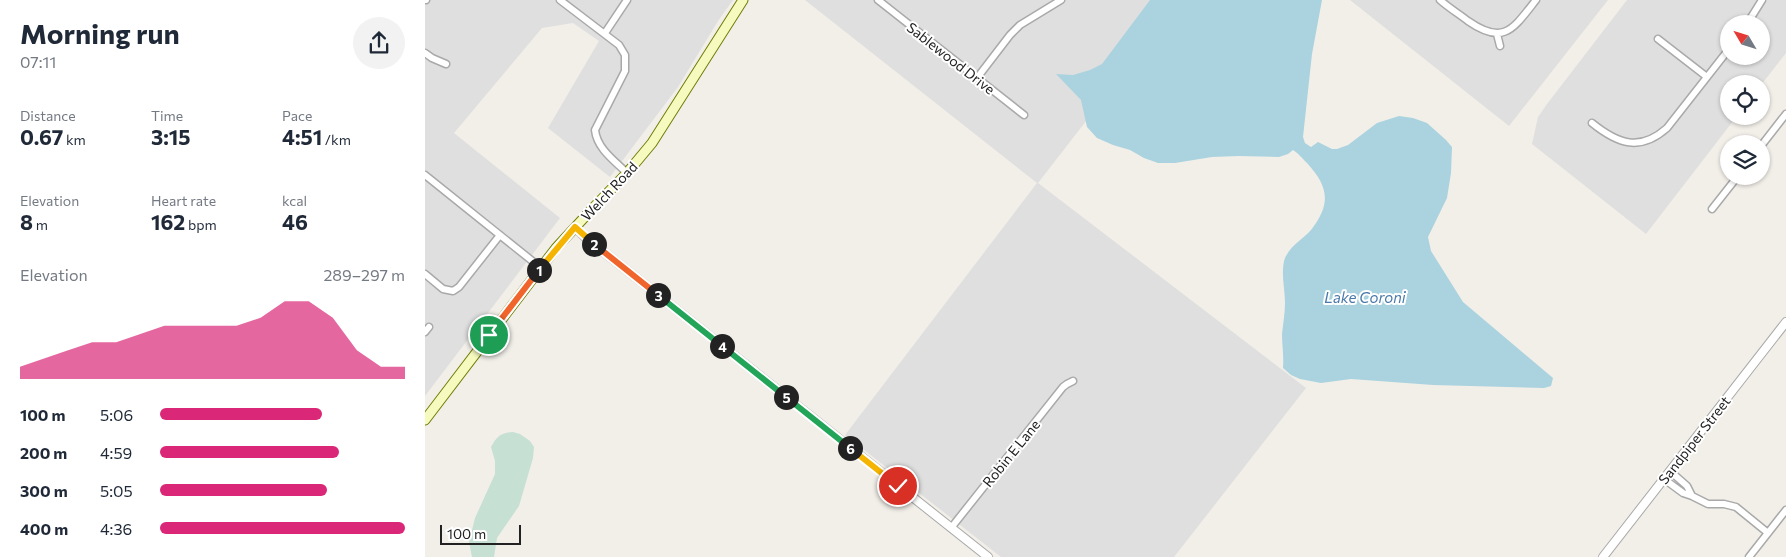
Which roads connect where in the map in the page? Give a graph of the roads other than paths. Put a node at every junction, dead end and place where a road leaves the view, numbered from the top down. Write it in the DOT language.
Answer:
graph roads {
  1 [pos="560,0"];
  2 [pos="627,0"];
  3 [pos="743,0"];
  4 [pos="878,0"];
  5 [pos="1061,0"];
  6 [pos="1440,0"];
  7 [pos="1536,0"];
  8 [pos="1762,0"];
  9 [pos="1051,3"];
  10 [pos="1753,15"];
  11 [pos="605,34"];
  12 [pos="1497,34"];
  13 [pos="1658,39"];
  14 [pos="1500,46"];
  15 [pos="425,52"];
  16 [pos="1720,60"];
  17 [pos="446,64"];
  18 [pos="1707,77"];
  19 [pos="977,78"];
  20 [pos="1786,114"];
  21 [pos="1024,115"];
  22 [pos="1592,123"];
  23 [pos="1770,135"];
  24 [pos="627,173"];
  25 [pos="425,175"];
  26 [pos="1730,185"];
  27 [pos="1712,209"];
  28 [pos="575,227"];
  29 [pos="499,235"];
  30 [pos="541,268"];
  31 [pos="425,274"];
  32 [pos="1786,322"];
  33 [pos="1073,382"];
  34 [pos="425,420"];
  35 [pos="1670,471"];
  36 [pos="1663,479"];
  37 [pos="1693,496"];
  38 [pos="1786,510"];
  39 [pos="951,528"];
  40 [pos="1768,533"];
  41 [pos="988,557"];
  42 [pos="1603,557"];
  43 [pos="1749,557"];
  1 -- 11 [label="street"];
  2 -- 11 [label="street"];
  3 -- 24 [label="main road, Welch Road"];
  4 -- 19 [label="street, Sablewood Drive"];
  5 -- 9 [label="street"];
  6 -- 12 [label="street"];
  7 -- 12 [label="street"];
  8 -- 10 [label="street"];
  9 -- 19 [label="street"];
  11 -- 24 [label="street"];
  12 -- 14 [label="street"];
  13 -- 18 [label="street"];
  15 -- 17 [label="street"];
  16 -- 18 [label="street"];
  18 -- 22 [label="street"];
  19 -- 21 [label="street, Sablewood Drive"];
  20 -- 23 [label="street"];
  24 -- 28 [label="main road, Welch Road"];
  25 -- 29 [label="street"];
  26 -- 27 [label="street"];
  28 -- 30 [label="main road, Welch Road"];
  28 -- 39 [label="street"];
  29 -- 30 [label="street"];
  29 -- 31 [label="street"];
  30 -- 34 [label="main road, Welch Road"];
  32 -- 35 [label="street, Sandpiper Street"];
  33 -- 39 [label="street, Robin E Lane"];
  35 -- 36 [label="street, Sandpiper Street"];
  35 -- 37 [label="street"];
  36 -- 37 [label="street"];
  36 -- 42 [label="street, Sandpiper Street"];
  37 -- 40 [label="street"];
  38 -- 40 [label="street"];
  39 -- 41 [label="street"];
  40 -- 43 [label="street"];
}
